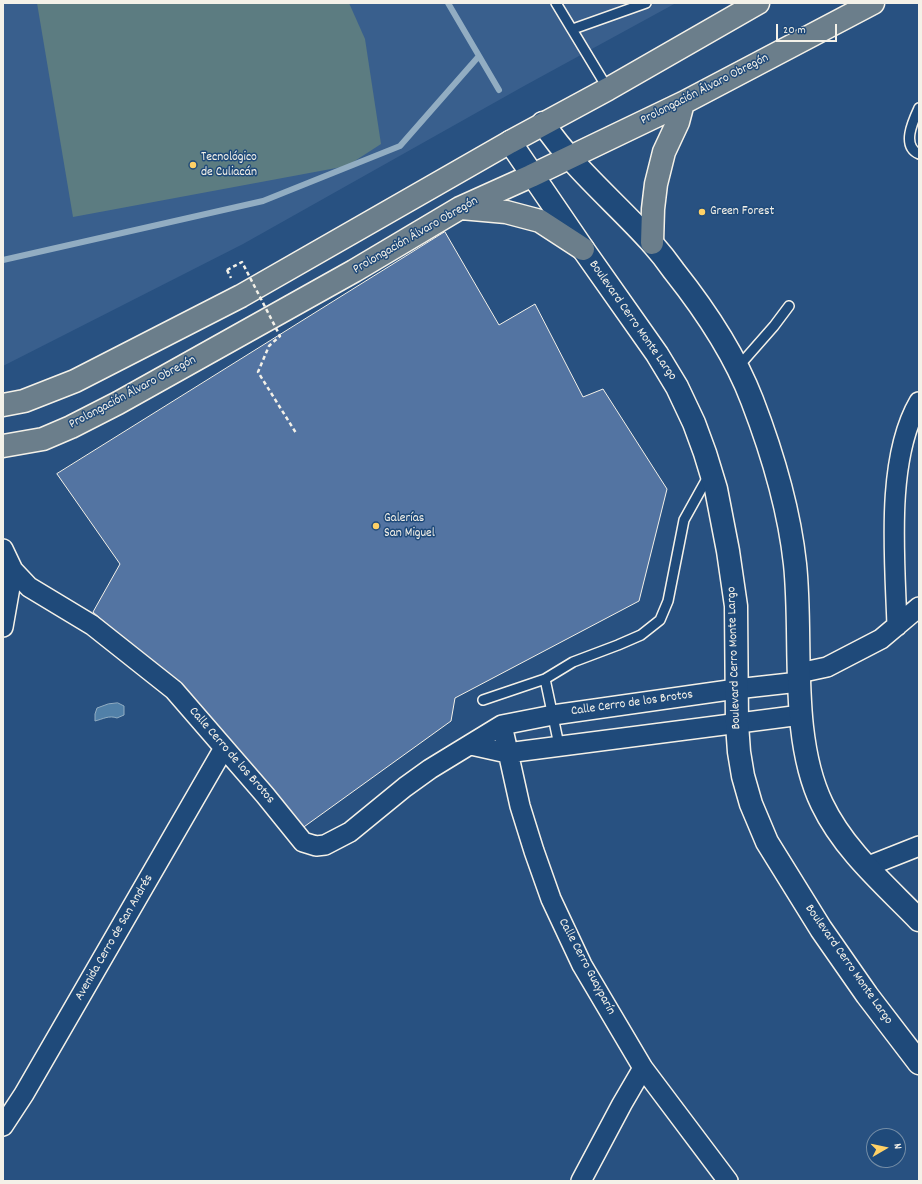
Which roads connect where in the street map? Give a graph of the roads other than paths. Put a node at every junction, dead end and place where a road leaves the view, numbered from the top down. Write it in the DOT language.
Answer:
graph roads {
  1 [pos="556,3"];
  2 [pos="646,3"];
  3 [pos="758,3"];
  4 [pos="873,3"];
  5 [pos="573,29"];
  6 [pos="608,89"];
  7 [pos="683,103"];
  8 [pos="919,108"];
  9 [pos="543,124"];
  10 [pos="510,142"];
  11 [pos="919,154"];
  12 [pos="569,157"];
  13 [pos="531,176"];
  14 [pos="460,208"];
  15 [pos="652,243"];
  16 [pos="582,249"];
  17 [pos="789,306"];
  18 [pos="737,368"];
  19 [pos="919,402"];
  20 [pos="3,405"];
  21 [pos="3,446"];
  22 [pos="711,472"];
  23 [pos="3,549"];
  24 [pos="13,570"];
  25 [pos="919,607"];
  26 [pos="897,626"];
  27 [pos="3,627"];
  28 [pos="545,678"];
  29 [pos="799,678"];
  30 [pos="736,689"];
  31 [pos="483,700"];
  32 [pos="553,715"];
  33 [pos="801,715"];
  34 [pos="737,724"];
  35 [pos="502,725"];
  36 [pos="471,745"];
  37 [pos="559,745"];
  38 [pos="224,748"];
  39 [pos="507,752"];
  40 [pos="919,846"];
  41 [pos="866,866"];
  42 [pos="919,920"];
  43 [pos="919,1063"];
  44 [pos="643,1068"];
  45 [pos="3,1126"];
  46 [pos="581,1181"];
  47 [pos="728,1181"];
  1 -- 5 [label="lane"];
  2 -- 5 [label="lane"];
  3 -- 6 [label="main road"];
  4 -- 7 [label="main road, Prolongación Álvaro Obregón"];
  5 -- 6 [label="lane"];
  6 -- 9 [label="main road"];
  7 -- 12 [label="main road, Prolongación Álvaro Obregón"];
  7 -- 15 [label="main road"];
  8 -- 11 [label="lane"];
  9 -- 10 [label="main road"];
  9 -- 12 [label="street"];
  10 -- 13 [label="street, Boulevard Cerro Monte Largo"];
  10 -- 20 [label="main road"];
  12 -- 13 [label="main road, Prolongación Álvaro Obregón"];
  12 -- 15 [label="street"];
  13 -- 14 [label="main road, Prolongación Álvaro Obregón"];
  13 -- 16 [label="street, Boulevard Cerro Monte Largo"];
  14 -- 16 [label="main road"];
  14 -- 21 [label="main road, Prolongación Álvaro Obregón"];
  15 -- 18 [label="street"];
  16 -- 22 [label="street, Boulevard Cerro Monte Largo"];
  17 -- 18 [label="lane"];
  18 -- 29 [label="street"];
  19 -- 26 [label="street"];
  22 -- 28 [label="lane"];
  22 -- 30 [label="street, Boulevard Cerro Monte Largo"];
  23 -- 24 [label="street, Calle Cerro de los Brotos"];
  24 -- 27 [label="street"];
  24 -- 38 [label="street, Calle Cerro de los Brotos"];
  25 -- 26 [label="street, Calle Cerro de los Brotos"];
  26 -- 29 [label="street, Calle Cerro de los Brotos"];
  28 -- 31 [label="lane"];
  28 -- 32 [label="lane"];
  29 -- 30 [label="street, Calle Cerro de los Brotos"];
  29 -- 33 [label="street"];
  30 -- 32 [label="street, Calle Cerro de los Brotos"];
  30 -- 34 [label="street, Boulevard Cerro Monte Largo"];
  32 -- 35 [label="street, Calle Cerro de los Brotos"];
  32 -- 37 [label="lane"];
  33 -- 34 [label="street"];
  33 -- 41 [label="street"];
  34 -- 37 [label="street"];
  34 -- 43 [label="street, Boulevard Cerro Monte Largo"];
  35 -- 36 [label="street, Calle Cerro de los Brotos"];
  35 -- 39 [label="street, Calle Cerro Guayparín"];
  36 -- 38 [label="street, Calle Cerro de los Brotos"];
  36 -- 39 [label="street"];
  37 -- 39 [label="street"];
  38 -- 45 [label="street, Avenida Cerro de San Andrés"];
  39 -- 44 [label="street, Calle Cerro Guayparín"];
  40 -- 41 [label="street"];
  41 -- 42 [label="street"];
  44 -- 46 [label="street"];
  44 -- 47 [label="street, Calle Cerro Guayparín"];
}
